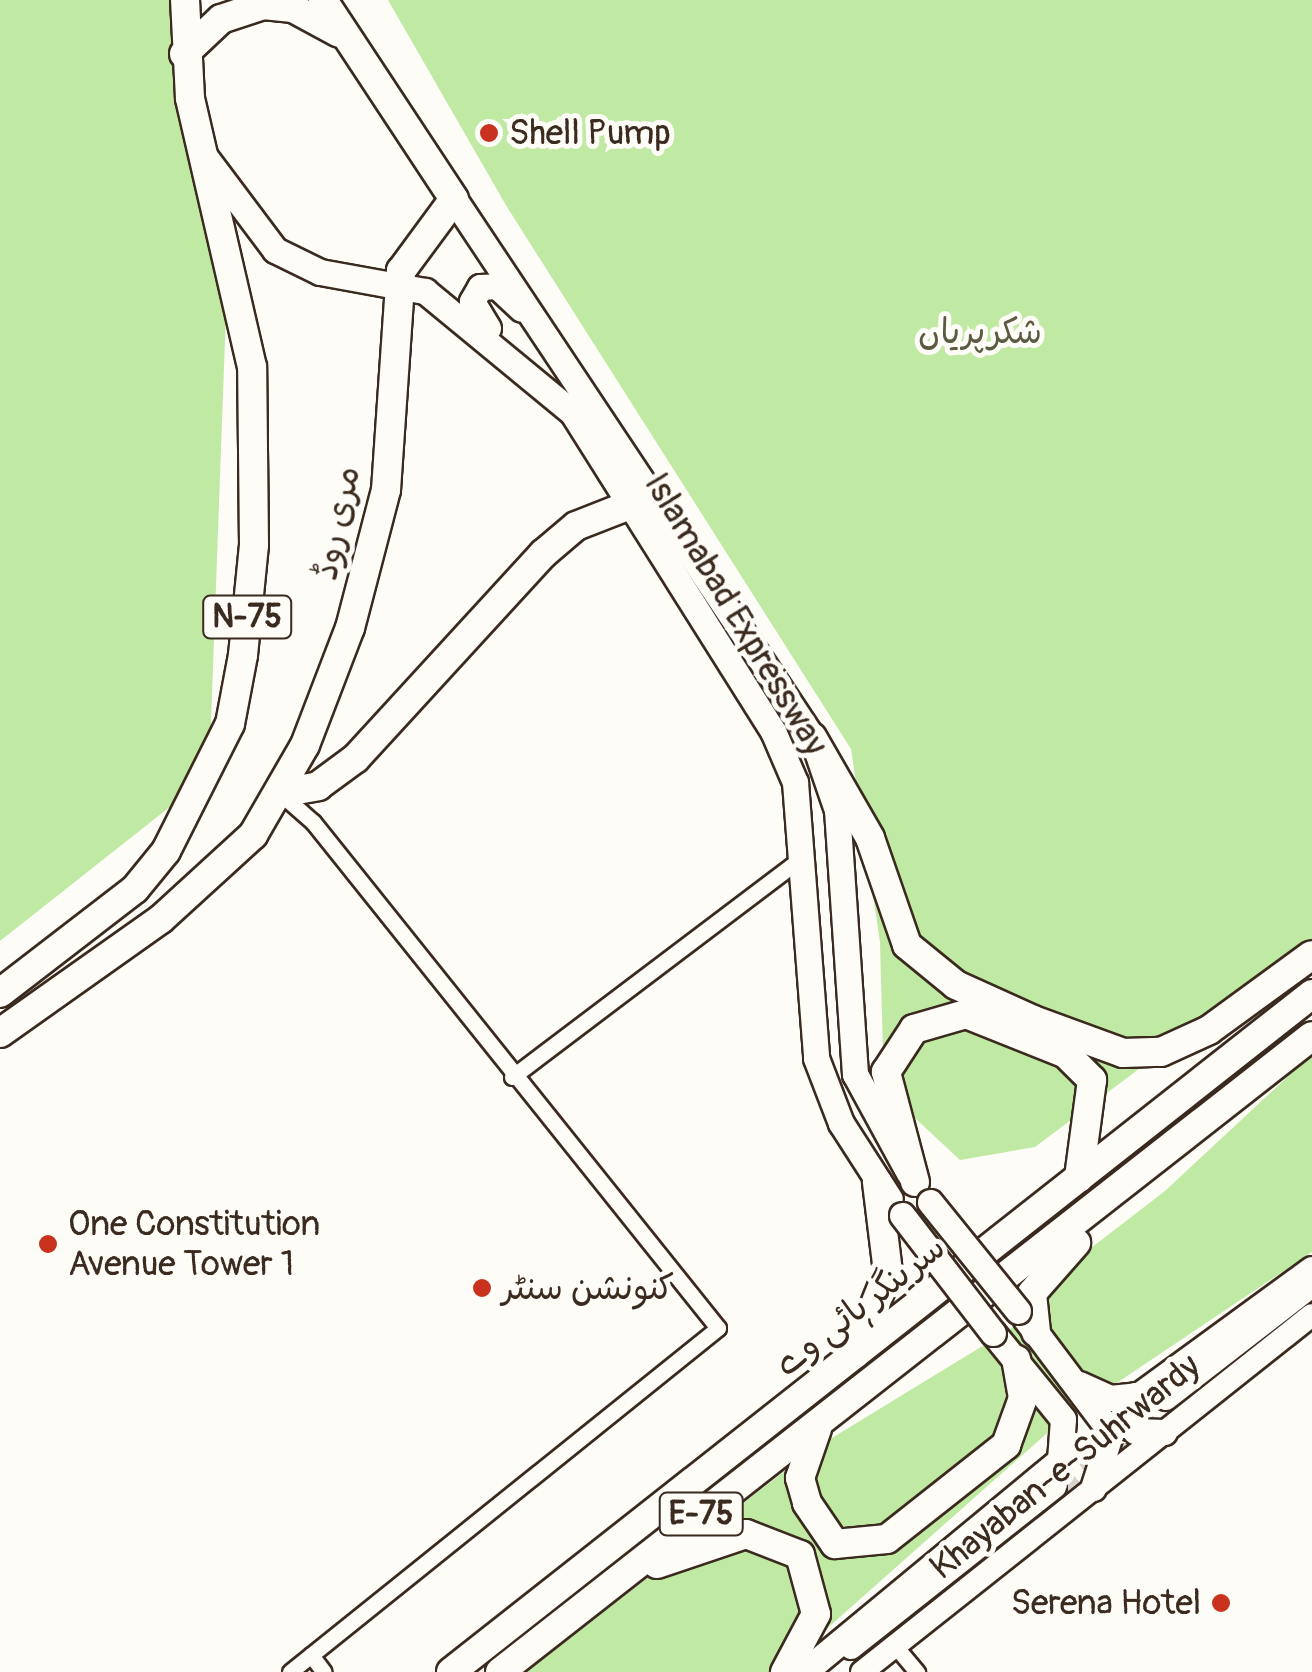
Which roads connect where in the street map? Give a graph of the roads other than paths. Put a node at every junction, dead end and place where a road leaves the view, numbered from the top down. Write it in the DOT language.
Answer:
graph roads {
  1 [pos="186,0"];
  2 [pos="323,0"];
  3 [pos="345,36"];
  4 [pos="184,54"];
  5 [pos="203,152"];
  6 [pos="454,199"];
  7 [pos="400,281"];
  8 [pos="560,348"];
  9 [pos="529,372"];
  10 [pos="632,504"];
  11 [pos="812,736"];
  12 [pos="280,793"];
  13 [pos="806,853"];
  14 [pos="1312,955"];
  15 [pos="0,993"];
  16 [pos="1312,994"];
  17 [pos="0,1033"];
  18 [pos="1312,1036"];
  19 [pos="512,1077"];
  20 [pos="1230,1100"];
  21 [pos="1079,1178"];
  22 [pos="878,1182"];
  23 [pos="922,1192"];
  24 [pos="1312,1269"];
  25 [pos="1312,1286"];
  26 [pos="1312,1315"];
  27 [pos="1027,1321"];
  28 [pos="852,1360"];
  29 [pos="1016,1360"];
  30 [pos="1079,1384"];
  31 [pos="1135,1396"];
  32 [pos="1166,1399"];
  33 [pos="820,1424"];
  34 [pos="1164,1432"];
  35 [pos="1046,1485"];
  36 [pos="1093,1488"];
  37 [pos="601,1592"];
  38 [pos="896,1647"];
  39 [pos="311,1655"];
  40 [pos="292,1671"];
  41 [pos="324,1672"];
  42 [pos="451,1672"];
  43 [pos="500,1672"];
  44 [pos="785,1672"];
  45 [pos="804,1672"];
  46 [pos="820,1672"];
  47 [pos="862,1672"];
  48 [pos="916,1672"];
  1 -- 4 [label="highway"];
  2 -- 3 [label="highway"];
  3 -- 4 [label="highway"];
  3 -- 6 [label="highway"];
  4 -- 5 [label="highway"];
  5 -- 7 [label="main road, Islamabad Expressway"];
  5 -- 15 [label="highway, N-75"];
  6 -- 7 [label="highway, مری روڈ"];
  6 -- 8 [label="main road, Islamabad Expressway"];
  7 -- 9 [label="main road, Islamabad Expressway"];
  7 -- 12 [label="highway, مری روڈ"];
  8 -- 9 [label="main road"];
  8 -- 11 [label="main road, Islamabad Expressway"];
  9 -- 10 [label="main road, Islamabad Expressway"];
  10 -- 12 [label="highway"];
  10 -- 13 [label="main road, Islamabad Expressway"];
  11 -- 14 [label="highway"];
  11 -- 23 [label="main road, Islamabad Expressway"];
  12 -- 17 [label="highway, مری روڈ"];
  12 -- 19 [label="street"];
  13 -- 19 [label="street"];
  13 -- 22 [label="main road, Islamabad Expressway"];
  16 -- 21 [label="highway, سرینگر ہائی وے / E-75"];
  18 -- 20 [label="highway, سرینگر ہائی وے / E-75"];
  19 -- 39 [label="street"];
  20 -- 27 [label="highway"];
  20 -- 33 [label="highway, سرینگر ہائی وے / E-75"];
  21 -- 23 [label="highway"];
  21 -- 28 [label="highway, سرینگر ہائی وے / E-75"];
  22 -- 28 [label="highway"];
  22 -- 29 [label="main road, Islamabad Expressway, bridge"];
  23 -- 27 [label="main road, Islamabad Expressway, bridge"];
  24 -- 31 [label="main road"];
  25 -- 32 [label="main road"];
  26 -- 34 [label="main road, Khayaban-e-Suhrwardy"];
  27 -- 30 [label="main road, Islamabad Expressway"];
  28 -- 42 [label="highway, سرینگر ہائی وے / E-75"];
  29 -- 33 [label="highway"];
  29 -- 35 [label="main road, Islamabad Expressway"];
  30 -- 31 [label="main road"];
  30 -- 36 [label="main road, Islamabad Expressway"];
  31 -- 34 [label="main road"];
  33 -- 37 [label="highway, سرینگر ہائی وے / E-75"];
  34 -- 36 [label="main road, Khayaban-e-Suhrwardy"];
  35 -- 45 [label="main road, Khayaban-e-Suhrwardy"];
  35 -- 46 [label="main road"];
  36 -- 38 [label="main road, Khayaban-e-Suhrwardy"];
  37 -- 43 [label="highway, سرینگر ہائی وے / E-75"];
  37 -- 44 [label="highway"];
  38 -- 47 [label="main road, Khayaban-e-Suhrwardy"];
  38 -- 48 [label="street"];
  39 -- 40 [label="street"];
  39 -- 41 [label="street"];
}
